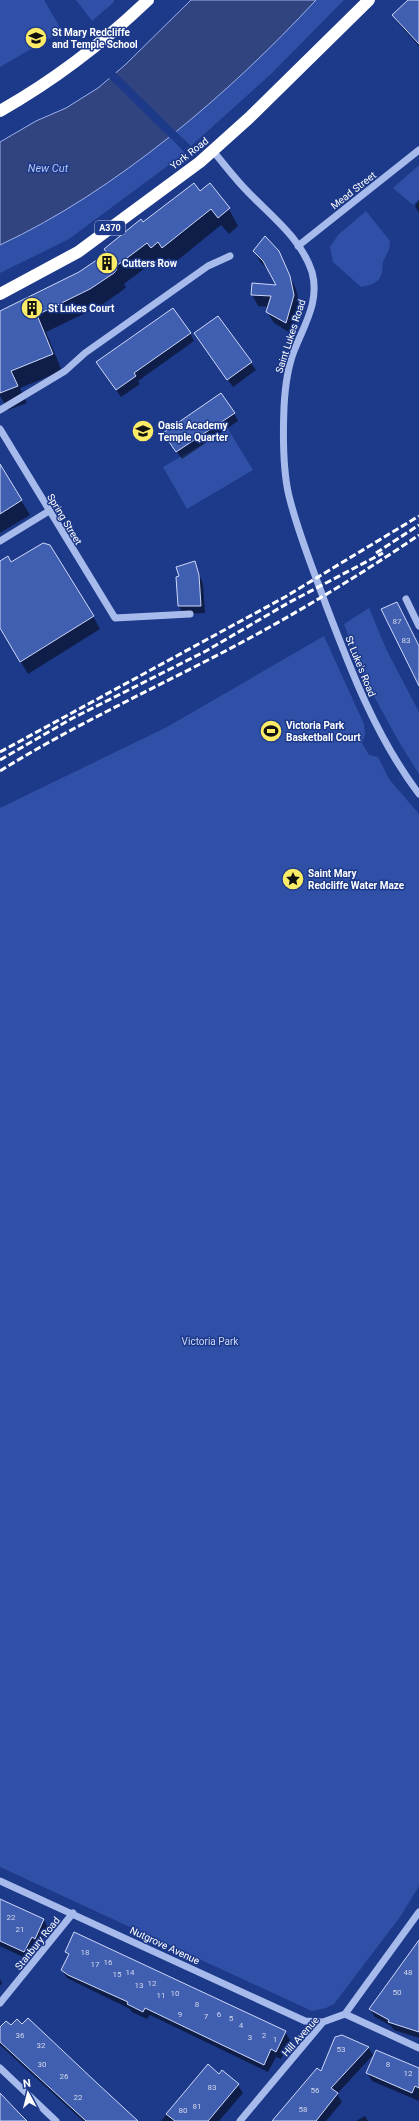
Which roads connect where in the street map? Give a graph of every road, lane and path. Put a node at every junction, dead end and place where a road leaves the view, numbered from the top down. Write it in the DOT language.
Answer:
graph roads {
  1 [pos="148,0"];
  2 [pos="369,0"];
  3 [pos="0,111"];
  4 [pos="419,150"];
  5 [pos="213,151"];
  6 [pos="298,246"];
  7 [pos="230,256"];
  8 [pos="0,294"];
  9 [pos="0,410"];
  10 [pos="0,429"];
  11 [pos="49,511"];
  12 [pos="301,537"];
  13 [pos="0,541"];
  14 [pos="406,599"];
  15 [pos="190,614"];
  16 [pos="419,626"];
  17 [pos="419,794"];
  18 [pos="0,1881"];
  19 [pos="73,1913"];
  20 [pos="419,1914"];
  21 [pos="0,2003"];
  22 [pos="345,2014"];
  23 [pos="323,2022"];
  24 [pos="419,2048"];
  25 [pos="0,2068"];
  26 [pos="56,2121"];
  27 [pos="240,2121"];
  1 -- 3 [label="highway"];
  2 -- 5 [label="highway, York Road / A370"];
  4 -- 6 [label="street, Mead Street"];
  5 -- 6 [label="street, Saint Lukes Road"];
  5 -- 8 [label="highway, York Road / A370"];
  6 -- 12 [label="street, Saint Lukes Road"];
  7 -- 9 [label="street"];
  10 -- 11 [label="street, Spring Street"];
  11 -- 13 [label="street"];
  11 -- 15 [label="street, Spring Street"];
  12 -- 17 [label="street, St Luke's Road"];
  14 -- 16 [label="street"];
  18 -- 19 [label="street, Nutgrove Avenue"];
  19 -- 21 [label="street, Stanbury Road"];
  19 -- 23 [label="street, Nutgrove Avenue"];
  20 -- 22 [label="street"];
  22 -- 23 [label="street, Hill Avenue"];
  22 -- 24 [label="street"];
  23 -- 27 [label="street, Hill Avenue"];
  25 -- 26 [label="street"];
}
